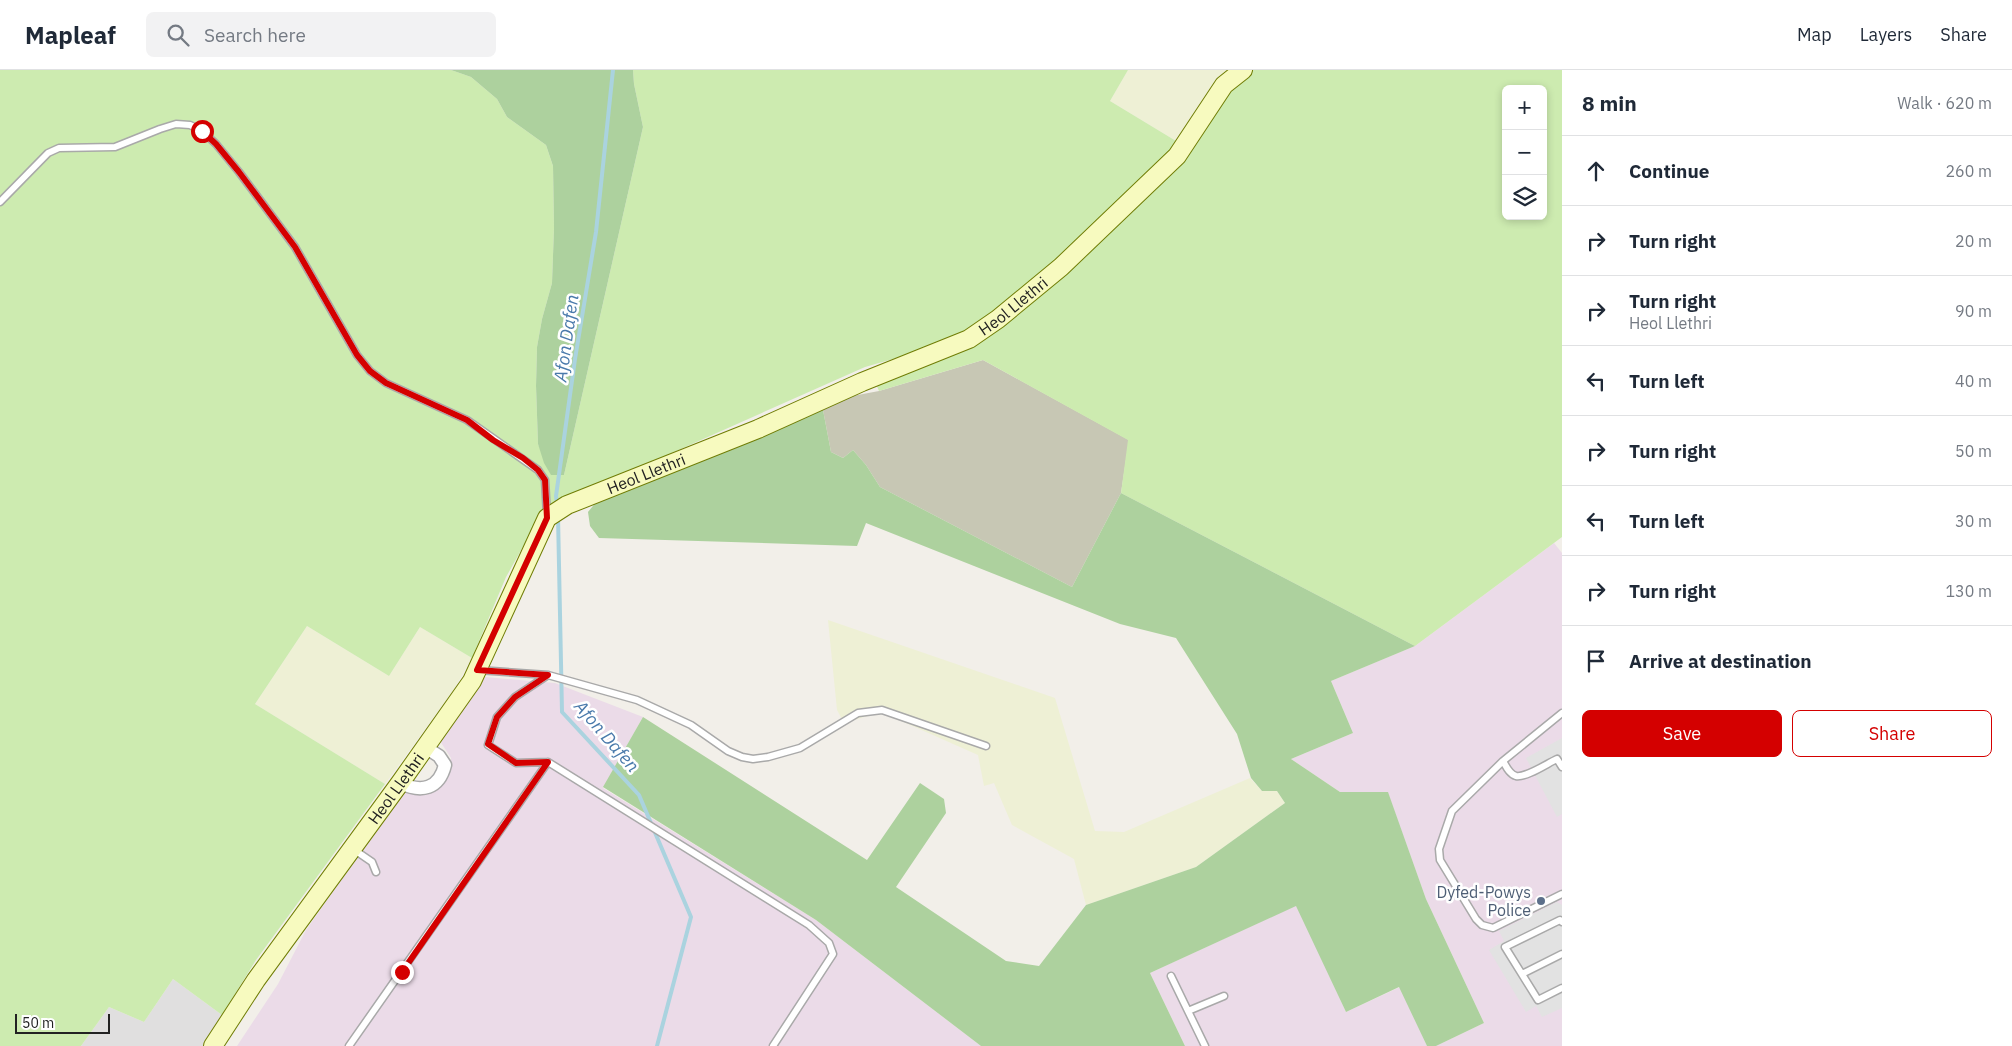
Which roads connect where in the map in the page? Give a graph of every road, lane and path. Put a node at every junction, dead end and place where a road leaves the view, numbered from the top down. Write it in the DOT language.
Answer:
graph roads {
  1 [pos="1243,70"];
  2 [pos="0,202"];
  3 [pos="547,518"];
  4 [pos="477,670"];
  5 [pos="548,675"];
  6 [pos="1562,713"];
  7 [pos="986,746"];
  8 [pos="426,747"];
  9 [pos="1503,761"];
  10 [pos="548,762"];
  11 [pos="1562,767"];
  12 [pos="400,783"];
  13 [pos="352,848"];
  14 [pos="376,872"];
  15 [pos="1562,894"];
  16 [pos="1562,922"];
  17 [pos="1562,954"];
  18 [pos="1522,974"];
  19 [pos="1171,976"];
  20 [pos="1562,988"];
  21 [pos="1224,996"];
  22 [pos="1188,1010"];
  23 [pos="213,1046"];
  24 [pos="349,1046"];
  25 [pos="774,1046"];
  26 [pos="1205,1046"];
  1 -- 3 [label="street, Heol Llethri"];
  2 -- 3 [label="lane"];
  3 -- 4 [label="street, Heol Llethri"];
  4 -- 5 [label="lane"];
  4 -- 8 [label="street, Heol Llethri"];
  5 -- 7 [label="lane"];
  5 -- 10 [label="lane"];
  6 -- 9 [label="lane"];
  8 -- 12 [label="street, Heol Llethri"];
  8 -- 12 [label="street"];
  9 -- 11 [label="lane"];
  9 -- 15 [label="lane"];
  10 -- 24 [label="lane"];
  10 -- 25 [label="lane"];
  12 -- 13 [label="street, Heol Llethri"];
  13 -- 14 [label="lane"];
  13 -- 23 [label="street, Heol Llethri"];
  16 -- 18 [label="lane"];
  17 -- 18 [label="lane"];
  18 -- 20 [label="lane"];
  19 -- 22 [label="lane"];
  21 -- 22 [label="lane"];
  22 -- 26 [label="lane"];
}
